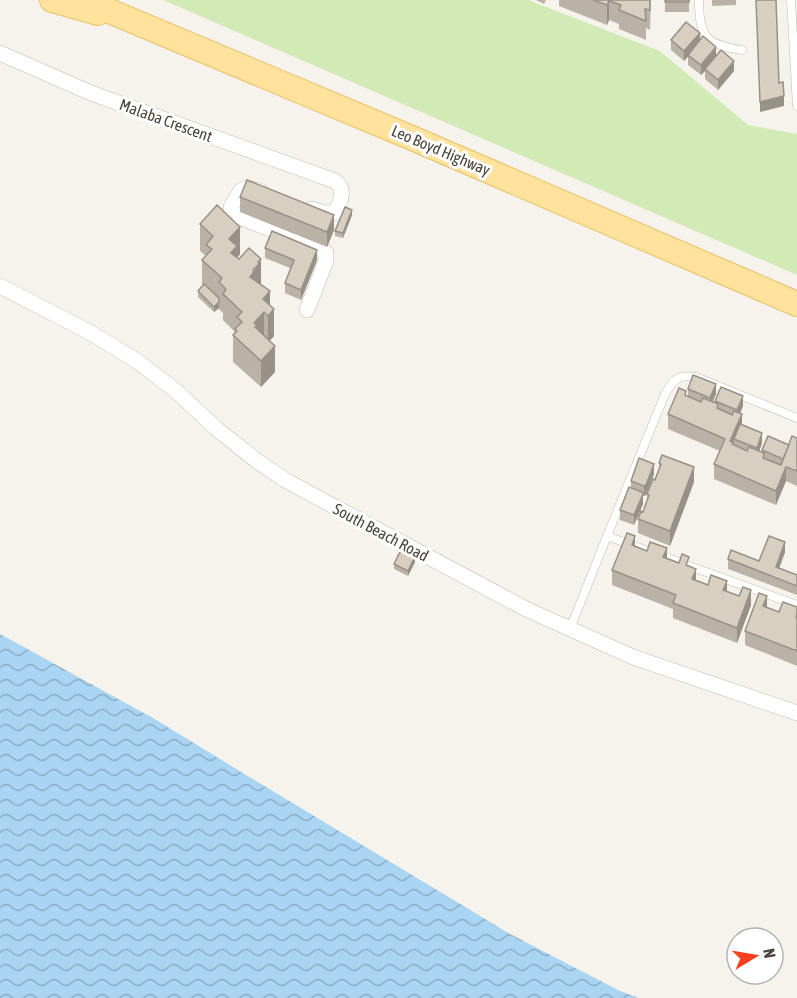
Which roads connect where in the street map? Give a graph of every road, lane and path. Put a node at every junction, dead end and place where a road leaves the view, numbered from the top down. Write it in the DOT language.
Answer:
graph roads {
  1 [pos="52,0"];
  2 [pos="82,0"];
  3 [pos="699,0"];
  4 [pos="791,0"];
  5 [pos="127,19"];
  6 [pos="742,50"];
  7 [pos="0,52"];
  8 [pos="797,106"];
  9 [pos="273,195"];
  10 [pos="294,202"];
  11 [pos="0,286"];
  12 [pos="797,304"];
  13 [pos="307,310"];
  14 [pos="797,418"];
  15 [pos="607,536"];
  16 [pos="797,605"];
  17 [pos="570,629"];
  18 [pos="797,713"];
  1 -- 5 [label="main road"];
  2 -- 5 [label="main road, Leo Boyd Highway"];
  3 -- 6 [label="lane"];
  4 -- 8 [label="lane"];
  5 -- 12 [label="main road, Leo Boyd Highway"];
  7 -- 10 [label="street, Malaba Crescent"];
  9 -- 13 [label="street"];
  11 -- 17 [label="street, South Beach Road"];
  14 -- 15 [label="lane"];
  15 -- 16 [label="lane"];
  15 -- 17 [label="lane"];
  17 -- 18 [label="street, South Beach Road"];
}
